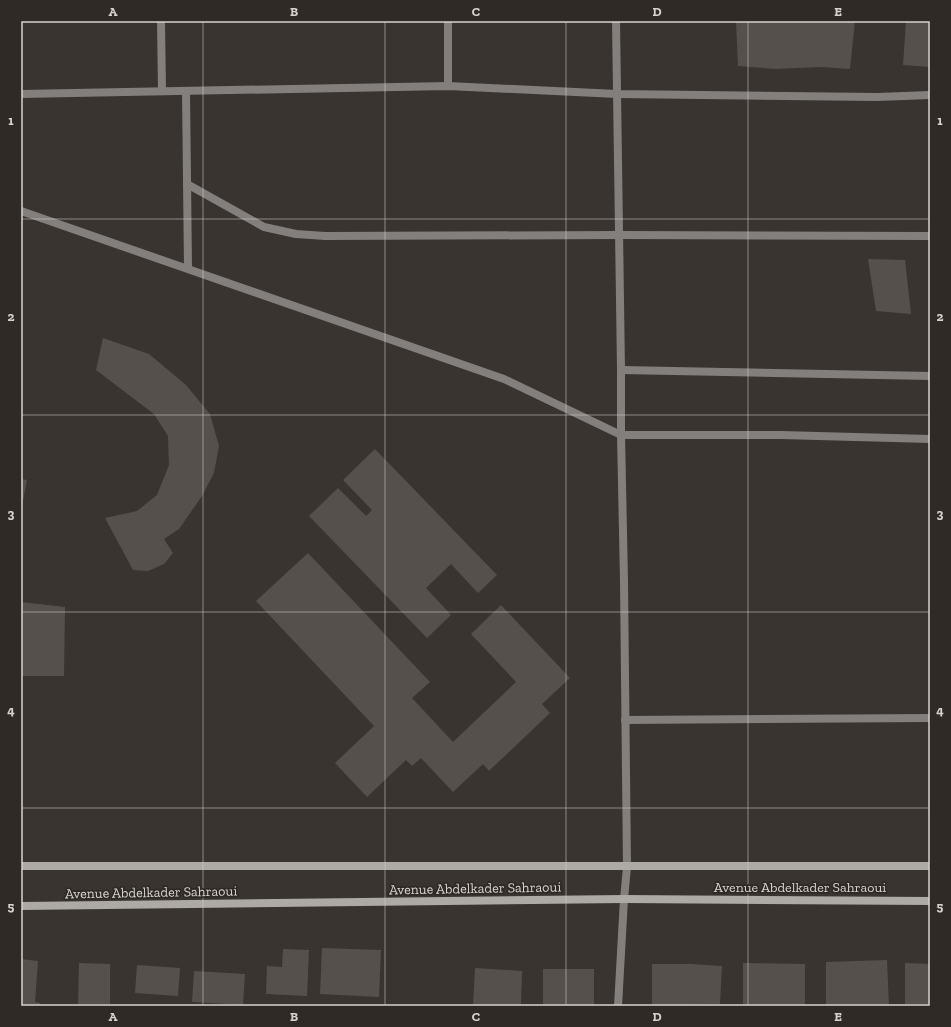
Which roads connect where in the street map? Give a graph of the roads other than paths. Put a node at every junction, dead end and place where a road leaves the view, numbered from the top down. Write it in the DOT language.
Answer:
graph roads {
  1 [pos="161,21"];
  2 [pos="448,21"];
  3 [pos="616,21"];
  4 [pos="448,86"];
  5 [pos="162,91"];
  6 [pos="186,91"];
  7 [pos="21,94"];
  8 [pos="617,94"];
  9 [pos="930,96"];
  10 [pos="187,184"];
  11 [pos="21,211"];
  12 [pos="619,235"];
  13 [pos="930,236"];
  14 [pos="188,268"];
  15 [pos="621,370"];
  16 [pos="930,376"];
  17 [pos="621,434"];
  18 [pos="930,439"];
  19 [pos="930,718"];
  20 [pos="625,720"];
  21 [pos="21,866"];
  22 [pos="930,866"];
  23 [pos="627,867"];
  24 [pos="624,899"];
  25 [pos="930,901"];
  26 [pos="21,906"];
  27 [pos="618,1006"];
  1 -- 5 [label="street"];
  2 -- 4 [label="street"];
  3 -- 8 [label="street"];
  4 -- 6 [label="street"];
  4 -- 8 [label="street"];
  5 -- 6 [label="street"];
  5 -- 7 [label="street"];
  6 -- 10 [label="street"];
  8 -- 9 [label="street"];
  8 -- 12 [label="street"];
  10 -- 12 [label="street"];
  10 -- 14 [label="street"];
  11 -- 14 [label="street"];
  12 -- 13 [label="street"];
  12 -- 15 [label="street"];
  14 -- 17 [label="street"];
  15 -- 16 [label="street"];
  15 -- 17 [label="street"];
  17 -- 18 [label="street"];
  17 -- 20 [label="street"];
  19 -- 20 [label="street"];
  20 -- 23 [label="street"];
  21 -- 23 [label="main road, Avenue Abdelkader Sahraoui"];
  22 -- 23 [label="main road, Avenue Abdelkader Sahraoui"];
  23 -- 24 [label="street"];
  24 -- 25 [label="main road, Avenue Abdelkader Sahraoui"];
  24 -- 26 [label="main road, Avenue Abdelkader Sahraoui"];
  24 -- 27 [label="street"];
}
